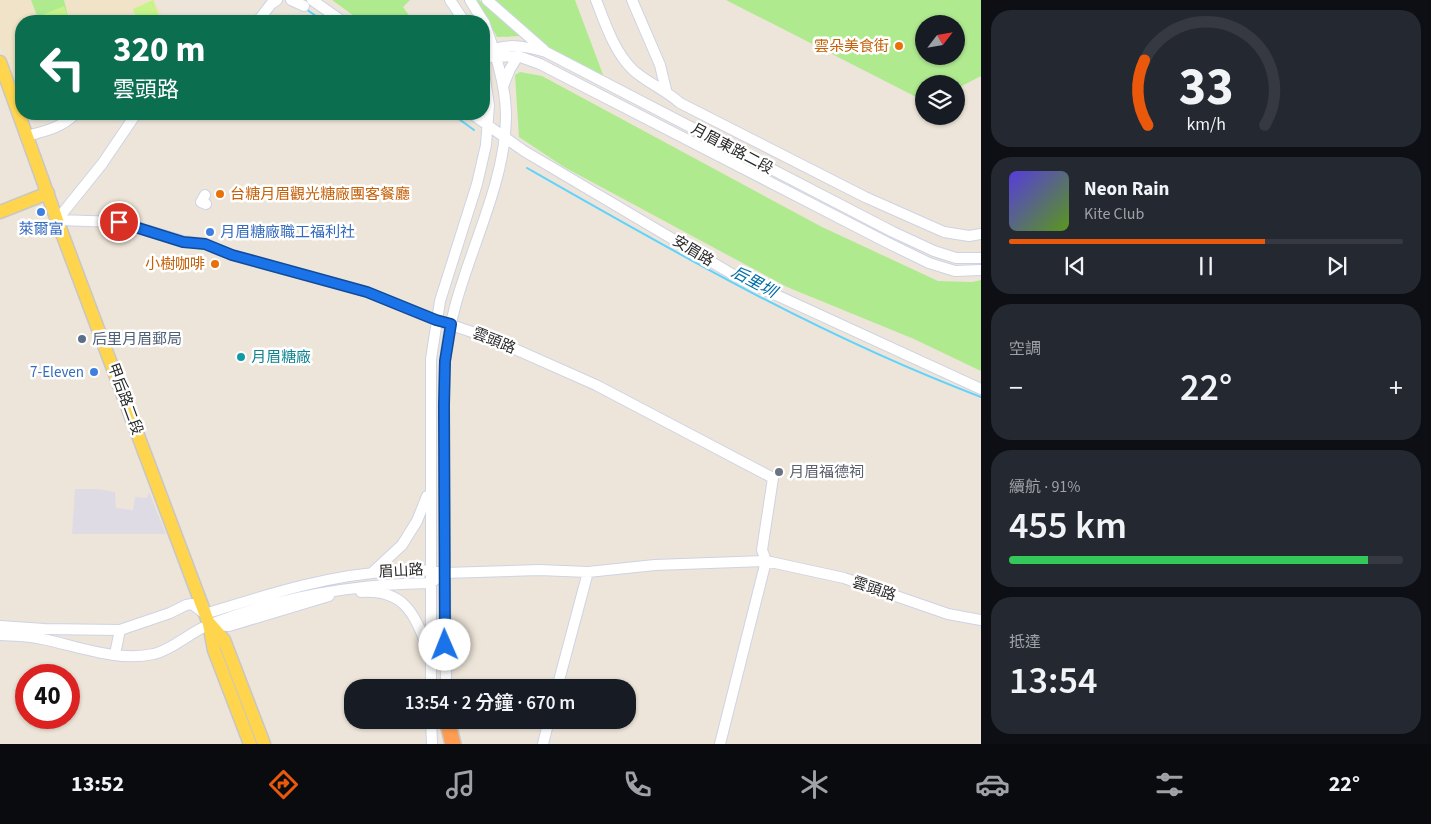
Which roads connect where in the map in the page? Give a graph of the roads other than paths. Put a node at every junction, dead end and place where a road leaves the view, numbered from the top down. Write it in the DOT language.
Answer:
graph roads {
  1 [pos="277,0"];
  2 [pos="291,0"];
  3 [pos="450,0"];
  4 [pos="470,0"];
  5 [pos="487,0"];
  6 [pos="596,0"];
  7 [pos="632,0"];
  8 [pos="308,3"];
  9 [pos="263,15"];
  10 [pos="331,15"];
  11 [pos="460,15"];
  12 [pos="480,15"];
  13 [pos="490,38"];
  14 [pos="495,52"];
  15 [pos="546,52"];
  16 [pos="490,53"];
  17 [pos="518,56"];
  18 [pos="1,69"];
  19 [pos="503,87"];
  20 [pos="666,90"];
  21 [pos="15,105"];
  22 [pos="21,120"];
  23 [pos="69,120"];
  24 [pos="132,120"];
  25 [pos="481,120"];
  26 [pos="488,120"];
  27 [pos="488,125"];
  28 [pos="27,136"];
  29 [pos="504,137"];
  30 [pos="48,193"];
  31 [pos="0,212"];
  32 [pos="57,220"];
  33 [pos="981,234"];
  34 [pos="981,258"];
  35 [pos="981,270"];
  36 [pos="436,320"];
  37 [pos="451,324"];
  38 [pos="981,389"];
  39 [pos="429,491"];
  40 [pos="766,561"];
  41 [pos="431,570"];
  42 [pos="373,572"];
  43 [pos="588,572"];
  44 [pos="444,573"];
  45 [pos="430,583"];
  46 [pos="207,619"];
  47 [pos="981,620"];
  48 [pos="0,626"];
  49 [pos="120,630"];
  50 [pos="0,635"];
  51 [pos="115,654"];
  52 [pos="430,657"];
  53 [pos="431,679"];
  54 [pos="446,679"];
  55 [pos="560,679"];
  56 [pos="432,729"];
  57 [pos="447,729"];
  58 [pos="449,729"];
  59 [pos="546,729"];
  60 [pos="250,744"];
  61 [pos="264,744"];
  62 [pos="432,744"];
  63 [pos="446,744"];
  64 [pos="453,744"];
  65 [pos="542,744"];
  66 [pos="720,744"];
  1 -- 9 [label="street"];
  2 -- 8 [label="street"];
  3 -- 11 [label="street"];
  4 -- 12 [label="street"];
  5 -- 15 [label="street"];
  6 -- 20 [label="street"];
  7 -- 20 [label="street"];
  8 -- 10 [label="street"];
  13 -- 14 [label="street"];
  14 -- 15 [label="street, 月眉東路二段"];
  14 -- 16 [label="street, 月眉東路二段"];
  14 -- 17 [label="street, 月眉東路二段"];
  14 -- 19 [label="street"];
  15 -- 34 [label="street, 月眉東路二段"];
  17 -- 19 [label="street"];
  17 -- 35 [label="street, 月眉東路二段"];
  18 -- 21 [label="main road, 甲后路二段"];
  19 -- 29 [label="street"];
  20 -- 33 [label="street"];
  22 -- 28 [label="main road, 甲后路二段"];
  23 -- 28 [label="street"];
  24 -- 32 [label="street"];
  25 -- 27 [label="street, 安眉路"];
  26 -- 27 [label="street"];
  27 -- 29 [label="street, 安眉路"];
  27 -- 36 [label="street"];
  28 -- 30 [label="main road, 甲后路二段"];
  29 -- 37 [label="street"];
  29 -- 38 [label="street, 安眉路"];
  30 -- 31 [label="main road"];
  30 -- 32 [label="main road, 甲后路二段"];
  32 -- 36 [label="street, 雲頭路"];
  32 -- 46 [label="main road, 甲后路二段"];
  36 -- 37 [label="street, 雲頭路"];
  36 -- 39 [label="street"];
  37 -- 40 [label="street, 雲頭路"];
  37 -- 44 [label="street"];
  39 -- 41 [label="street"];
  39 -- 42 [label="street"];
  40 -- 43 [label="street, 雲頭路"];
  40 -- 47 [label="street, 雲頭路"];
  40 -- 66 [label="street, 雲頭路"];
  41 -- 42 [label="street, 眉山路"];
  41 -- 44 [label="street, 眉山路"];
  41 -- 45 [label="street"];
  42 -- 46 [label="street, 眉山路"];
  43 -- 44 [label="street, 雲頭路"];
  43 -- 55 [label="street"];
  44 -- 45 [label="street, 眉山路"];
  44 -- 54 [label="street"];
  45 -- 46 [label="street, 眉山路"];
  45 -- 52 [label="street"];
  46 -- 49 [label="street"];
  46 -- 51 [label="street, 眉山路"];
  46 -- 52 [label="street"];
  46 -- 60 [label="main road, 甲后路二段"];
  46 -- 61 [label="main road, 甲后路二段"];
  48 -- 49 [label="street"];
  49 -- 51 [label="street"];
  50 -- 51 [label="street, 眉山路"];
  52 -- 53 [label="street"];
  56 -- 62 [label="street"];
  57 -- 63 [label="highway"];
  58 -- 64 [label="highway"];
  59 -- 65 [label="street"];
}
